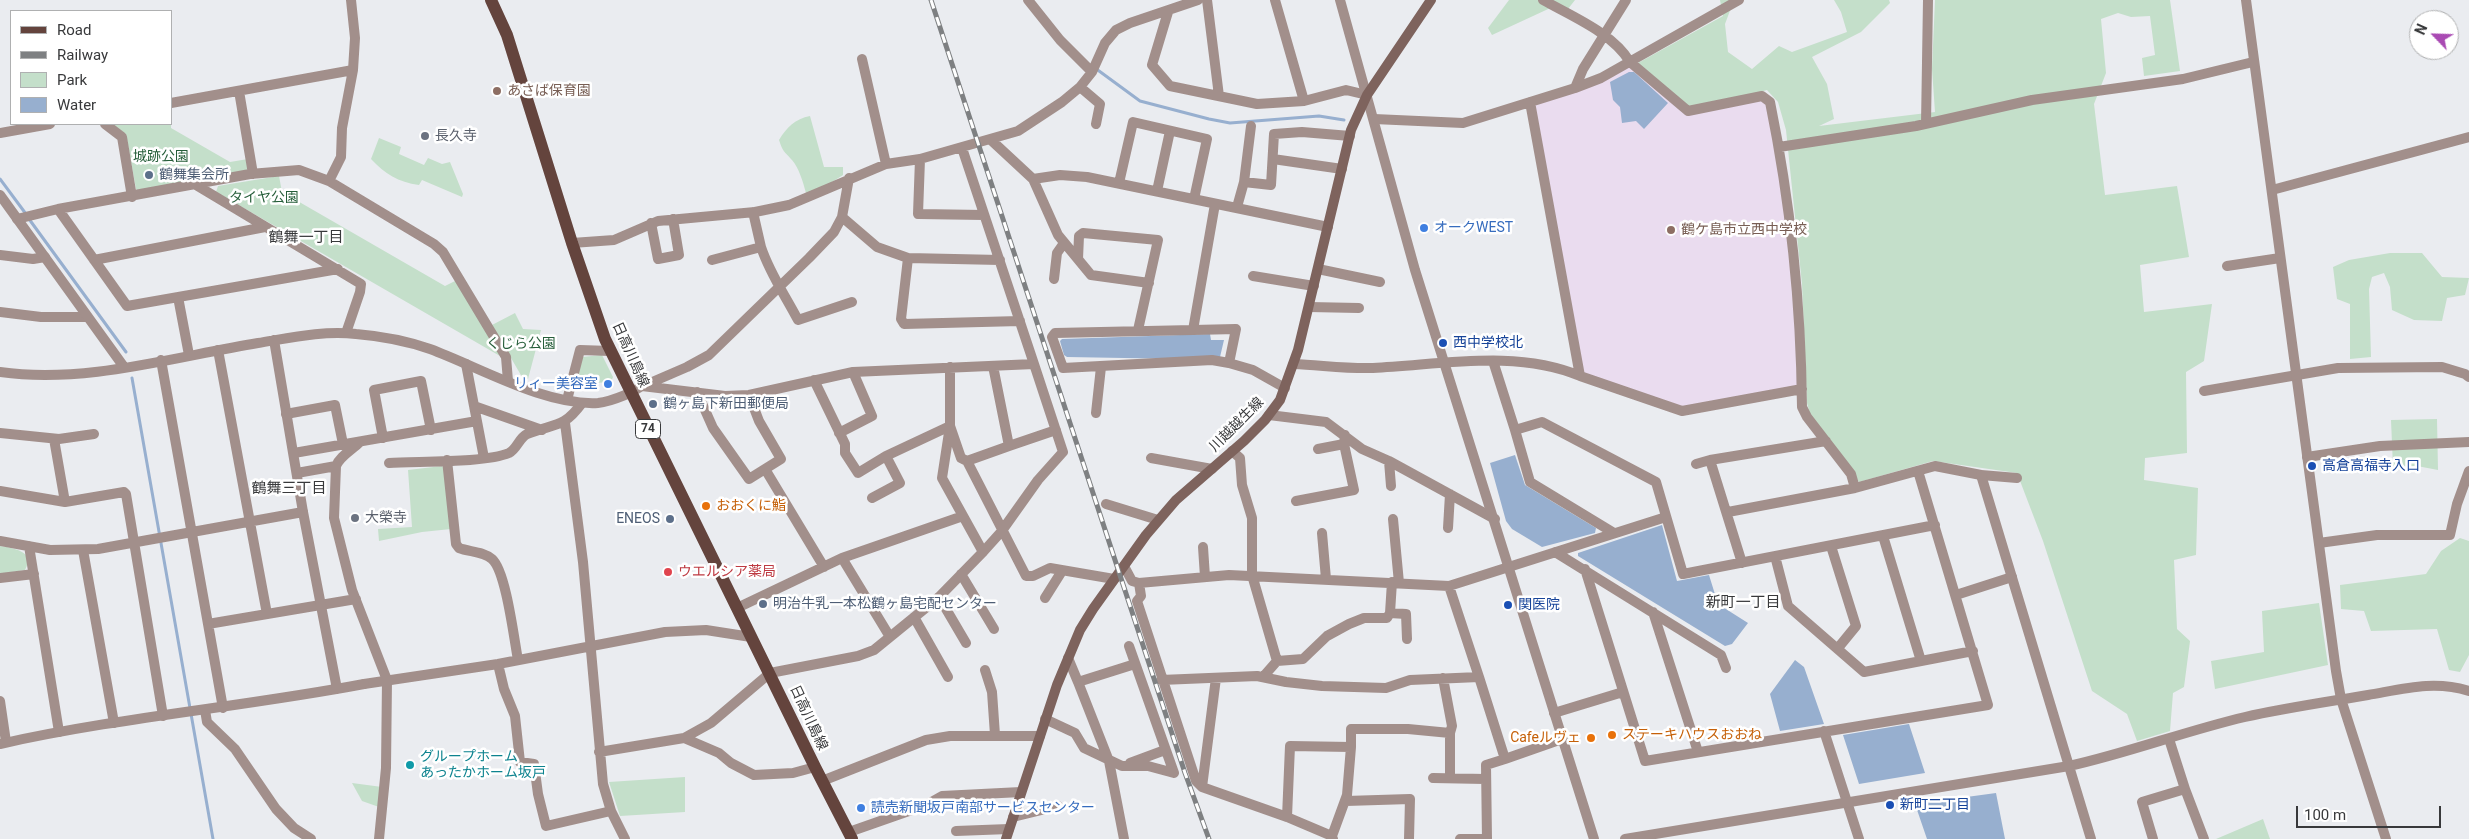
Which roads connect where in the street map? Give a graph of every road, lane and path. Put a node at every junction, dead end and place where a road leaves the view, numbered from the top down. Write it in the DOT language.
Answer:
graph roads {
  1 [pos="351,0"];
  2 [pos="492,0"];
  3 [pos="1028,0"];
  4 [pos="1198,0"];
  5 [pos="1207,0"];
  6 [pos="1275,0"];
  7 [pos="1340,0"];
  8 [pos="1431,0"];
  9 [pos="1544,0"];
  10 [pos="1626,0"];
  11 [pos="1739,0"];
  12 [pos="1928,0"];
  13 [pos="2246,0"];
  14 [pos="1168,12"];
  15 [pos="1605,36"];
  16 [pos="862,59"];
  17 [pos="1630,62"];
  18 [pos="2253,62"];
  19 [pos="353,70"];
  20 [pos="1092,72"];
  21 [pos="1080,87"];
  22 [pos="1575,88"];
  23 [pos="239,91"];
  24 [pos="1367,95"];
  25 [pos="1219,96"];
  26 [pos="1304,101"];
  27 [pos="1530,102"];
  28 [pos="172,103"];
  29 [pos="1374,119"];
  30 [pos="1096,124"];
  31 [pos="1926,124"];
  32 [pos="44,125"];
  33 [pos="105,125"];
  34 [pos="1251,126"];
  35 [pos="1170,131"];
  36 [pos="0,133"];
  37 [pos="1350,136"];
  38 [pos="2469,137"];
  39 [pos="992,140"];
  40 [pos="1779,147"];
  41 [pos="962,148"];
  42 [pos="920,159"];
  43 [pos="1273,159"];
  44 [pos="886,164"];
  45 [pos="1342,170"];
  46 [pos="253,174"];
  47 [pos="849,178"];
  48 [pos="1033,179"];
  49 [pos="329,181"];
  50 [pos="1244,182"];
  51 [pos="1119,183"];
  52 [pos="196,185"];
  53 [pos="2272,190"];
  54 [pos="1156,191"];
  55 [pos="0,196"];
  56 [pos="132,197"];
  57 [pos="1194,199"];
  58 [pos="1215,204"];
  59 [pos="1237,207"];
  60 [pos="58,209"];
  61 [pos="752,212"];
  62 [pos="984,215"];
  63 [pos="842,217"];
  64 [pos="17,219"];
  65 [pos="673,219"];
  66 [pos="652,223"];
  67 [pos="265,227"];
  68 [pos="1328,227"];
  69 [pos="572,243"];
  70 [pos="1064,243"];
  71 [pos="761,247"];
  72 [pos="0,255"];
  73 [pos="45,256"];
  74 [pos="908,258"];
  75 [pos="2280,258"];
  76 [pos="1078,259"];
  77 [pos="94,260"];
  78 [pos="712,260"];
  79 [pos="1000,260"];
  80 [pos="2227,266"];
  81 [pos="1318,269"];
  82 [pos="338,270"];
  83 [pos="1253,276"];
  84 [pos="1054,279"];
  85 [pos="1380,282"];
  86 [pos="1149,283"];
  87 [pos="778,286"];
  88 [pos="1314,286"];
  89 [pos="178,297"];
  90 [pos="852,302"];
  91 [pos="1308,307"];
  92 [pos="1359,308"];
  93 [pos="0,312"];
  94 [pos="87,316"];
  95 [pos="1020,322"];
  96 [pos="1138,330"];
  97 [pos="1193,330"];
  98 [pos="346,333"];
  99 [pos="274,340"];
  100 [pos="218,350"];
  101 [pos="610,351"];
  102 [pos="189,355"];
  103 [pos="160,360"];
  104 [pos="1493,361"];
  105 [pos="1443,362"];
  106 [pos="1229,363"];
  107 [pos="466,364"];
  108 [pos="1034,364"];
  109 [pos="1294,364"];
  110 [pos="992,366"];
  111 [pos="950,367"];
  112 [pos="1102,367"];
  113 [pos="124,368"];
  114 [pos="0,372"];
  115 [pos="853,372"];
  116 [pos="2296,374"];
  117 [pos="1580,376"];
  118 [pos="2469,377"];
  119 [pos="814,380"];
  120 [pos="508,381"];
  121 [pos="642,386"];
  122 [pos="1285,388"];
  123 [pos="1802,388"];
  124 [pos="2204,391"];
  125 [pos="697,392"];
  126 [pos="630,393"];
  127 [pos="749,396"];
  128 [pos="567,400"];
  129 [pos="582,403"];
  130 [pos="474,406"];
  131 [pos="1096,413"];
  132 [pos="286,414"];
  133 [pos="1269,415"];
  134 [pos="477,421"];
  135 [pos="565,422"];
  136 [pos="950,426"];
  137 [pos="432,430"];
  138 [pos="542,430"];
  139 [pos="1056,430"];
  140 [pos="1515,430"];
  141 [pos="0,433"];
  142 [pos="839,433"];
  143 [pos="94,434"];
  144 [pos="383,438"];
  145 [pos="54,439"];
  146 [pos="1344,440"];
  147 [pos="1826,441"];
  148 [pos="360,442"];
  149 [pos="2469,442"];
  150 [pos="342,444"];
  151 [pos="1009,446"];
  152 [pos="1318,448"];
  153 [pos="1232,451"];
  154 [pos="294,453"];
  155 [pos="886,456"];
  156 [pos="2307,457"];
  157 [pos="484,458"];
  158 [pos="1151,458"];
  159 [pos="447,460"];
  160 [pos="1710,460"];
  161 [pos="967,461"];
  162 [pos="1389,461"];
  163 [pos="389,462"];
  164 [pos="1696,464"];
  165 [pos="336,466"];
  166 [pos="765,469"];
  167 [pos="1212,469"];
  168 [pos="1918,471"];
  169 [pos="2469,471"];
  170 [pos="298,473"];
  171 [pos="1981,475"];
  172 [pos="2017,478"];
  173 [pos="1391,486"];
  174 [pos="1855,488"];
  175 [pos="0,491"];
  176 [pos="1450,494"];
  177 [pos="872,498"];
  178 [pos="1296,500"];
  179 [pos="65,502"];
  180 [pos="1106,504"];
  181 [pos="303,512"];
  182 [pos="1728,512"];
  183 [pos="963,516"];
  184 [pos="1666,517"];
  185 [pos="1393,519"];
  186 [pos="1495,519"];
  187 [pos="1158,520"];
  188 [pos="248,522"];
  189 [pos="1935,525"];
  190 [pos="1448,528"];
  191 [pos="190,532"];
  192 [pos="1002,532"];
  193 [pos="1322,533"];
  194 [pos="1614,533"];
  195 [pos="1883,536"];
  196 [pos="0,541"];
  197 [pos="135,543"];
  198 [pos="2319,543"];
  199 [pos="29,546"];
  200 [pos="1203,546"];
  201 [pos="1831,546"];
  202 [pos="83,550"];
  203 [pos="983,552"];
  204 [pos="1555,552"];
  205 [pos="1775,556"];
  206 [pos="842,558"];
  207 [pos="1742,562"];
  208 [pos="1124,566"];
  209 [pos="824,567"];
  210 [pos="1510,568"];
  211 [pos="1585,569"];
  212 [pos="1062,571"];
  213 [pos="34,574"];
  214 [pos="961,574"];
  215 [pos="1252,575"];
  216 [pos="1205,577"];
  217 [pos="2012,577"];
  218 [pos="0,578"];
  219 [pos="1114,578"];
  220 [pos="1326,579"];
  221 [pos="1396,583"];
  222 [pos="1139,584"];
  223 [pos="1449,586"];
  224 [pos="1956,595"];
  225 [pos="938,597"];
  226 [pos="1045,598"];
  227 [pos="356,600"];
  228 [pos="321,606"];
  229 [pos="737,608"];
  230 [pos="1653,612"];
  231 [pos="1390,613"];
  232 [pos="266,614"];
  233 [pos="914,617"];
  234 [pos="208,624"];
  235 [pos="994,629"];
  236 [pos="751,636"];
  237 [pos="890,637"];
  238 [pos="1407,639"];
  239 [pos="966,643"];
  240 [pos="590,646"];
  241 [pos="1129,646"];
  242 [pos="1838,648"];
  243 [pos="1973,651"];
  244 [pos="1068,658"];
  245 [pos="518,660"];
  246 [pos="1277,661"];
  247 [pos="1921,661"];
  248 [pos="498,664"];
  249 [pos="1135,664"];
  250 [pos="1726,668"];
  251 [pos="985,670"];
  252 [pos="770,673"];
  253 [pos="948,677"];
  254 [pos="1262,677"];
  255 [pos="1479,677"];
  256 [pos="1216,678"];
  257 [pos="1443,678"];
  258 [pos="387,680"];
  259 [pos="1161,680"];
  260 [pos="1078,682"];
  261 [pos="337,689"];
  262 [pos="2469,691"];
  263 [pos="1623,692"];
  264 [pos="2341,699"];
  265 [pos="0,701"];
  266 [pos="223,708"];
  267 [pos="205,710"];
  268 [pos="1554,713"];
  269 [pos="163,716"];
  270 [pos="1046,719"];
  271 [pos="114,723"];
  272 [pos="1824,731"];
  273 [pos="60,732"];
  274 [pos="1450,733"];
  275 [pos="995,735"];
  276 [pos="1040,736"];
  277 [pos="684,738"];
  278 [pos="1562,739"];
  279 [pos="2168,739"];
  280 [pos="3,743"];
  281 [pos="1351,747"];
  282 [pos="1165,750"];
  283 [pos="598,752"];
  284 [pos="1698,752"];
  285 [pos="1505,758"];
  286 [pos="1109,761"];
  287 [pos="1122,766"];
  288 [pos="2069,766"];
  289 [pos="815,767"];
  290 [pos="1433,778"];
  291 [pos="1450,778"];
  292 [pos="1486,778"];
  293 [pos="822,781"];
  294 [pos="1202,786"];
  295 [pos="2185,789"];
  296 [pos="1021,792"];
  297 [pos="1346,801"];
  298 [pos="1846,802"];
  299 [pos="1058,806"];
  300 [pos="611,811"];
  301 [pos="1287,817"];
  302 [pos="1013,818"];
  303 [pos="956,831"];
  304 [pos="1007,834"];
  305 [pos="851,835"];
  306 [pos="1332,838"];
  307 [pos="311,839"];
  308 [pos="379,839"];
  309 [pos="624,839"];
  310 [pos="1124,839"];
  311 [pos="1409,839"];
  312 [pos="1460,839"];
  313 [pos="1486,839"];
  314 [pos="1594,839"];
  315 [pos="1625,839"];
  316 [pos="1859,839"];
  317 [pos="2091,839"];
  318 [pos="2153,839"];
  319 [pos="2204,839"];
  320 [pos="2386,839"];
  1 -- 19 [label="street"];
  2 -- 69 [label="main road, 日高川島線 / 74"];
  3 -- 20 [label="street"];
  4 -- 14 [label="street"];
  5 -- 25 [label="street"];
  6 -- 26 [label="street"];
  7 -- 24 [label="street"];
  8 -- 24 [label="main road, 川越越生線"];
  9 -- 15 [label="street"];
  10 -- 15 [label="street"];
  11 -- 17 [label="street"];
  12 -- 31 [label="street"];
  13 -- 18 [label="street"];
  14 -- 20 [label="street"];
  14 -- 25 [label="street"];
  15 -- 17 [label="street"];
  15 -- 22 [label="street"];
  16 -- 44 [label="street"];
  17 -- 22 [label="street"];
  17 -- 40 [label="street"];
  18 -- 31 [label="street"];
  18 -- 53 [label="street"];
  19 -- 23 [label="street"];
  19 -- 49 [label="street"];
  20 -- 21 [label="street"];
  21 -- 30 [label="street"];
  21 -- 39 [label="street"];
  22 -- 27 [label="street"];
  23 -- 28 [label="street"];
  23 -- 46 [label="street"];
  24 -- 26 [label="street"];
  24 -- 29 [label="street"];
  24 -- 37 [label="main road, 川越越生線"];
  25 -- 26 [label="street"];
  27 -- 29 [label="street"];
  27 -- 117 [label="street"];
  29 -- 105 [label="street"];
  31 -- 40 [label="street"];
  32 -- 36 [label="street"];
  33 -- 56 [label="street"];
  34 -- 50 [label="street"];
  35 -- 51 [label="street"];
  35 -- 54 [label="street"];
  35 -- 57 [label="street"];
  37 -- 43 [label="street"];
  37 -- 45 [label="main road, 川越越生線"];
  38 -- 53 [label="street"];
  39 -- 41 [label="street"];
  39 -- 48 [label="street"];
  40 -- 123 [label="street"];
  41 -- 42 [label="street"];
  41 -- 62 [label="street"];
  42 -- 44 [label="street"];
  42 -- 62 [label="street"];
  43 -- 45 [label="street"];
  43 -- 50 [label="street"];
  44 -- 47 [label="street"];
  45 -- 68 [label="main road, 川越越生線"];
  46 -- 49 [label="street"];
  46 -- 52 [label="street"];
  47 -- 61 [label="street"];
  47 -- 63 [label="street"];
  48 -- 51 [label="street"];
  48 -- 70 [label="street"];
  49 -- 120 [label="street"];
  50 -- 59 [label="street"];
  51 -- 54 [label="street"];
  52 -- 56 [label="street"];
  52 -- 67 [label="street"];
  53 -- 75 [label="street"];
  54 -- 57 [label="street"];
  55 -- 64 [label="street"];
  56 -- 60 [label="street"];
  57 -- 58 [label="street"];
  58 -- 59 [label="street"];
  58 -- 97 [label="street"];
  59 -- 68 [label="street"];
  60 -- 64 [label="street"];
  60 -- 77 [label="street"];
  61 -- 65 [label="street"];
  61 -- 71 [label="street"];
  62 -- 79 [label="street"];
  63 -- 74 [label="street"];
  63 -- 87 [label="street"];
  64 -- 73 [label="street"];
  65 -- 66 [label="street"];
  65 -- 66 [label="street"];
  66 -- 69 [label="street"];
  67 -- 77 [label="street"];
  67 -- 82 [label="street"];
  68 -- 81 [label="main road, 川越越生線"];
  69 -- 101 [label="main road, 日高川島線 / 74"];
  70 -- 76 [label="street"];
  70 -- 84 [label="street"];
  71 -- 78 [label="street"];
  71 -- 87 [label="street"];
  72 -- 73 [label="street"];
  73 -- 94 [label="street"];
  74 -- 79 [label="street"];
  74 -- 95 [label="street"];
  75 -- 80 [label="street"];
  75 -- 116 [label="street"];
  76 -- 86 [label="street"];
  76 -- 86 [label="street"];
  77 -- 89 [label="street"];
  79 -- 95 [label="street"];
  81 -- 85 [label="street"];
  81 -- 88 [label="main road, 川越越生線"];
  82 -- 89 [label="street"];
  82 -- 98 [label="street"];
  83 -- 88 [label="street"];
  86 -- 96 [label="street"];
  87 -- 90 [label="street"];
  87 -- 121 [label="street"];
  88 -- 91 [label="main road, 川越越生線"];
  89 -- 102 [label="street"];
  91 -- 92 [label="street"];
  91 -- 109 [label="main road, 川越越生線"];
  93 -- 94 [label="street"];
  94 -- 113 [label="street"];
  95 -- 108 [label="street"];
  96 -- 97 [label="street"];
  96 -- 112 [label="street"];
  97 -- 106 [label="street"];
  98 -- 99 [label="street"];
  98 -- 107 [label="street"];
  99 -- 100 [label="street"];
  99 -- 132 [label="street"];
  100 -- 102 [label="street"];
  100 -- 188 [label="street"];
  101 -- 126 [label="main road, 日高川島線 / 74"];
  101 -- 128 [label="street"];
  102 -- 103 [label="street"];
  103 -- 113 [label="street"];
  103 -- 191 [label="street"];
  104 -- 105 [label="street"];
  104 -- 117 [label="street"];
  104 -- 140 [label="street"];
  105 -- 109 [label="street"];
  105 -- 186 [label="street"];
  106 -- 112 [label="street"];
  106 -- 122 [label="street"];
  107 -- 120 [label="street"];
  107 -- 130 [label="street"];
  108 -- 110 [label="street"];
  108 -- 139 [label="street"];
  109 -- 122 [label="main road, 川越越生線"];
  110 -- 111 [label="street"];
  110 -- 151 [label="street"];
  111 -- 115 [label="street"];
  111 -- 136 [label="street"];
  112 -- 131 [label="street"];
  113 -- 114 [label="street"];
  115 -- 119 [label="street"];
  115 -- 142 [label="street"];
  116 -- 118 [label="street"];
  116 -- 124 [label="street"];
  116 -- 156 [label="street"];
  117 -- 123 [label="street"];
  119 -- 127 [label="street"];
  119 -- 142 [label="street"];
  120 -- 128 [label="street"];
  121 -- 125 [label="street"];
  121 -- 126 [label="street"];
  122 -- 133 [label="main road, 川越越生線"];
  123 -- 147 [label="street"];
  125 -- 127 [label="street"];
  125 -- 166 [label="street"];
  126 -- 129 [label="street"];
  126 -- 229 [label="main road, 日高川島線 / 74"];
  127 -- 166 [label="street"];
  128 -- 129 [label="street"];
  129 -- 135 [label="street"];
  130 -- 134 [label="street"];
  130 -- 138 [label="street"];
  132 -- 150 [label="street"];
  132 -- 154 [label="street"];
  133 -- 146 [label="street"];
  133 -- 153 [label="main road, 川越越生線"];
  134 -- 137 [label="street"];
  134 -- 157 [label="street"];
  135 -- 138 [label="street"];
  135 -- 240 [label="street"];
  136 -- 155 [label="street"];
  136 -- 161 [label="street"];
  136 -- 183 [label="street"];
  137 -- 144 [label="street"];
  137 -- 144 [label="street"];
  138 -- 157 [label="street"];
  139 -- 151 [label="street"];
  139 -- 192 [label="street"];
  140 -- 184 [label="street"];
  140 -- 194 [label="street"];
  141 -- 145 [label="street"];
  142 -- 155 [label="street"];
  143 -- 145 [label="street"];
  144 -- 148 [label="street"];
  145 -- 179 [label="street"];
  146 -- 152 [label="street"];
  146 -- 162 [label="street"];
  146 -- 178 [label="street"];
  147 -- 160 [label="street"];
  147 -- 174 [label="street"];
  148 -- 150 [label="street"];
  148 -- 165 [label="street"];
  149 -- 156 [label="street"];
  150 -- 154 [label="street"];
  151 -- 161 [label="street"];
  153 -- 167 [label="main road, 川越越生線"];
  153 -- 215 [label="street"];
  154 -- 170 [label="street"];
  155 -- 177 [label="street"];
  156 -- 198 [label="street"];
  157 -- 159 [label="street"];
  158 -- 167 [label="street"];
  159 -- 163 [label="street"];
  159 -- 245 [label="street"];
  160 -- 164 [label="street"];
  160 -- 182 [label="street"];
  161 -- 192 [label="street"];
  162 -- 173 [label="street"];
  162 -- 176 [label="street"];
  165 -- 170 [label="street"];
  165 -- 227 [label="street"];
  166 -- 209 [label="street"];
  167 -- 187 [label="main road, 川越越生線"];
  168 -- 171 [label="street"];
  168 -- 174 [label="street"];
  168 -- 189 [label="street"];
  169 -- 198 [label="street"];
  170 -- 181 [label="street"];
  171 -- 172 [label="street"];
  171 -- 217 [label="street"];
  174 -- 182 [label="street"];
  175 -- 179 [label="street"];
  176 -- 186 [label="street"];
  176 -- 190 [label="street"];
  179 -- 197 [label="street"];
  180 -- 187 [label="street"];
  181 -- 188 [label="street"];
  181 -- 228 [label="street"];
  182 -- 207 [label="street"];
  183 -- 203 [label="street"];
  183 -- 206 [label="street"];
  184 -- 194 [label="street"];
  184 -- 207 [label="street"];
  185 -- 221 [label="street"];
  186 -- 210 [label="street"];
  187 -- 208 [label="main road, 川越越生線"];
  188 -- 191 [label="street"];
  188 -- 232 [label="street"];
  189 -- 195 [label="street"];
  189 -- 224 [label="street"];
  191 -- 197 [label="street"];
  191 -- 234 [label="street"];
  192 -- 203 [label="street"];
  192 -- 212 [label="street"];
  193 -- 220 [label="street"];
  194 -- 204 [label="street"];
  195 -- 201 [label="street"];
  195 -- 247 [label="street"];
  196 -- 199 [label="street"];
  197 -- 202 [label="street"];
  197 -- 269 [label="street"];
  198 -- 264 [label="street"];
  199 -- 202 [label="street"];
  199 -- 213 [label="street"];
  200 -- 216 [label="street"];
  201 -- 205 [label="street"];
  201 -- 242 [label="street"];
  202 -- 271 [label="street"];
  203 -- 214 [label="street"];
  204 -- 210 [label="street"];
  204 -- 211 [label="street"];
  205 -- 207 [label="street"];
  205 -- 242 [label="street"];
  206 -- 209 [label="street"];
  206 -- 237 [label="street"];
  208 -- 219 [label="main road, 川越越生線"];
  208 -- 222 [label="street"];
  209 -- 229 [label="street"];
  210 -- 223 [label="street"];
  210 -- 268 [label="street"];
  211 -- 230 [label="street"];
  211 -- 263 [label="street"];
  212 -- 219 [label="street"];
  212 -- 226 [label="street"];
  213 -- 218 [label="street"];
  213 -- 273 [label="street"];
  214 -- 225 [label="street"];
  214 -- 235 [label="street"];
  215 -- 216 [label="street"];
  215 -- 220 [label="street"];
  215 -- 246 [label="street"];
  216 -- 222 [label="street"];
  217 -- 224 [label="street"];
  217 -- 288 [label="street"];
  219 -- 244 [label="main road, 川越越生線"];
  220 -- 221 [label="street"];
  221 -- 223 [label="street"];
  221 -- 231 [label="street"];
  222 -- 259 [label="street"];
  223 -- 255 [label="street"];
  224 -- 243 [label="street"];
  225 -- 233 [label="street"];
  225 -- 239 [label="street"];
  227 -- 228 [label="street"];
  227 -- 258 [label="street"];
  228 -- 232 [label="street"];
  228 -- 261 [label="street"];
  229 -- 236 [label="main road, 日高川島線 / 74"];
  230 -- 250 [label="street"];
  230 -- 284 [label="street"];
  231 -- 238 [label="street"];
  231 -- 246 [label="street"];
  232 -- 234 [label="street"];
  233 -- 237 [label="street"];
  233 -- 253 [label="street"];
  234 -- 266 [label="street"];
  236 -- 240 [label="street"];
  236 -- 252 [label="main road, 日高川島線 / 74"];
  237 -- 252 [label="street"];
  240 -- 245 [label="street"];
  240 -- 283 [label="street"];
  241 -- 249 [label="street"];
  242 -- 247 [label="street"];
  243 -- 247 [label="street"];
  243 -- 272 [label="street"];
  244 -- 260 [label="street"];
  244 -- 270 [label="main road, 川越越生線"];
  245 -- 248 [label="street"];
  246 -- 254 [label="street"];
  248 -- 258 [label="street"];
  248 -- 300 [label="street"];
  249 -- 260 [label="street"];
  249 -- 282 [label="street"];
  251 -- 275 [label="street"];
  252 -- 277 [label="street"];
  252 -- 289 [label="main road, 日高川島線 / 74"];
  254 -- 256 [label="street"];
  254 -- 257 [label="street"];
  255 -- 257 [label="street"];
  255 -- 285 [label="street"];
  256 -- 259 [label="street"];
  256 -- 294 [label="street"];
  257 -- 274 [label="street"];
  258 -- 261 [label="street"];
  258 -- 308 [label="street"];
  259 -- 294 [label="street"];
  260 -- 286 [label="street"];
  261 -- 266 [label="street"];
  262 -- 264 [label="street"];
  263 -- 268 [label="street"];
  263 -- 284 [label="street"];
  264 -- 279 [label="street"];
  264 -- 320 [label="street"];
  265 -- 280 [label="street"];
  266 -- 267 [label="street"];
  267 -- 269 [label="street"];
  267 -- 307 [label="street"];
  268 -- 278 [label="street"];
  269 -- 271 [label="street"];
  270 -- 276 [label="main road, 川越越生線"];
  270 -- 286 [label="street"];
  271 -- 273 [label="street"];
  272 -- 284 [label="street"];
  272 -- 298 [label="street"];
  273 -- 280 [label="street"];
  274 -- 281 [label="street"];
  274 -- 291 [label="street"];
  275 -- 276 [label="street"];
  275 -- 293 [label="street"];
  276 -- 296 [label="main road, 川越越生線"];
  277 -- 283 [label="street"];
  277 -- 289 [label="street"];
  278 -- 285 [label="street"];
  278 -- 314 [label="street"];
  279 -- 288 [label="street"];
  279 -- 295 [label="street"];
  281 -- 297 [label="street"];
  281 -- 301 [label="street"];
  282 -- 287 [label="street"];
  282 -- 287 [label="street"];
  283 -- 300 [label="street"];
  285 -- 292 [label="street"];
  286 -- 287 [label="street"];
  286 -- 310 [label="street"];
  288 -- 298 [label="street"];
  288 -- 317 [label="street"];
  289 -- 293 [label="main road, 日高川島線 / 74"];
  290 -- 291 [label="street"];
  291 -- 292 [label="street"];
  292 -- 313 [label="street"];
  293 -- 305 [label="main road, 日高川島線 / 74"];
  294 -- 301 [label="street"];
  295 -- 318 [label="street"];
  295 -- 319 [label="street"];
  296 -- 302 [label="main road, 川越越生線"];
  296 -- 305 [label="street"];
  297 -- 306 [label="street"];
  297 -- 311 [label="street"];
  298 -- 315 [label="street"];
  298 -- 316 [label="street"];
  299 -- 302 [label="street"];
  300 -- 309 [label="street"];
  301 -- 306 [label="street"];
  302 -- 304 [label="main road, 川越越生線"];
  303 -- 304 [label="street"];
  312 -- 313 [label="street"];
}
